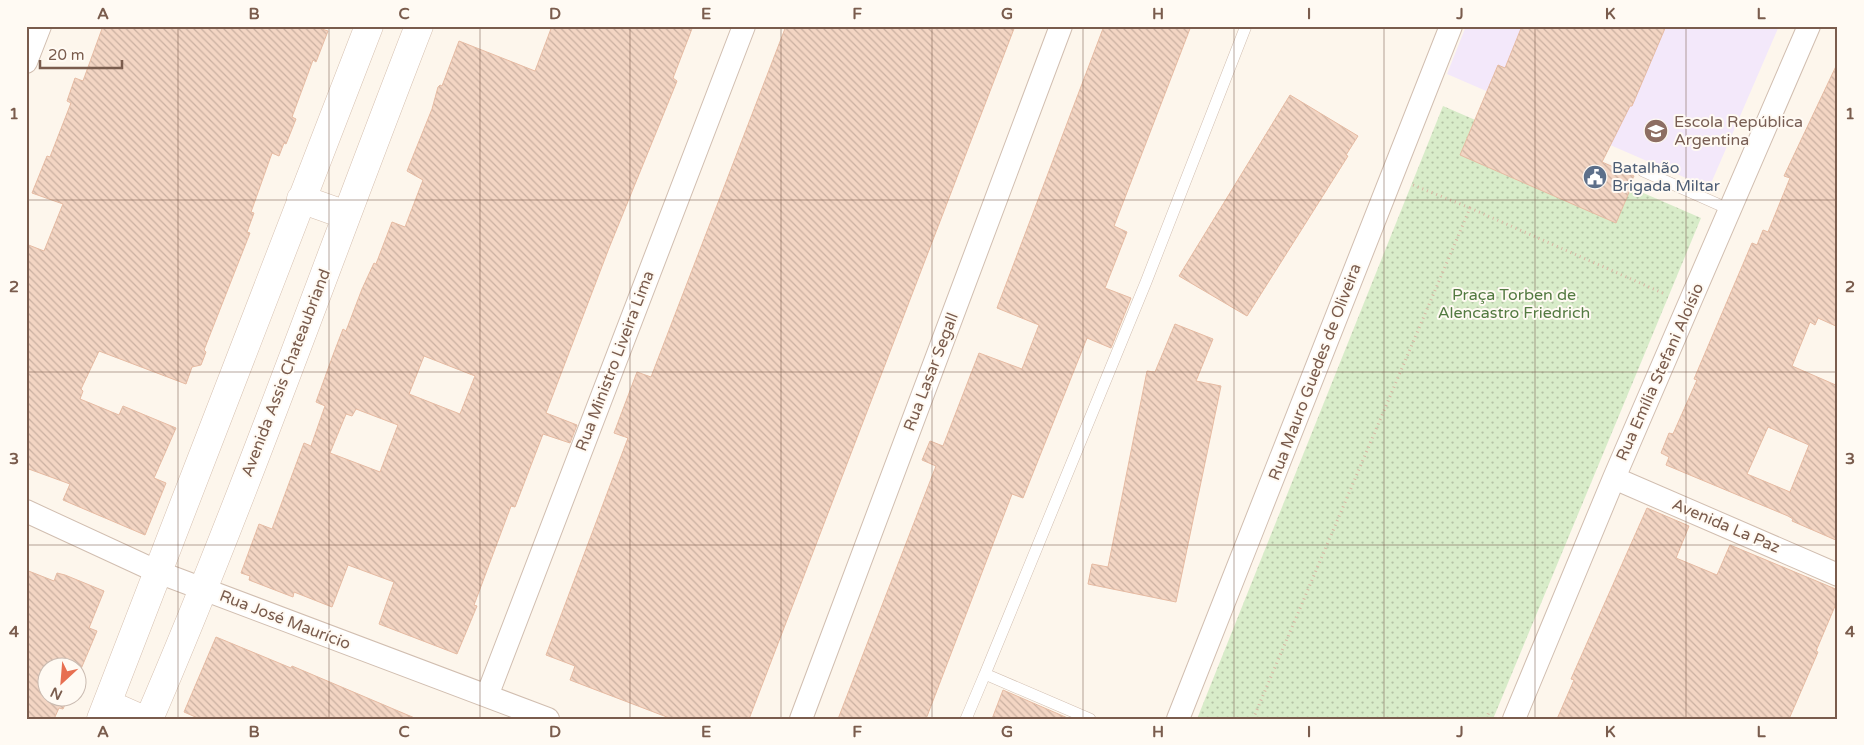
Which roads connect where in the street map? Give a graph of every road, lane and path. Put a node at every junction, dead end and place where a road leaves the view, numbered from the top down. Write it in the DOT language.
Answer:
graph roads {
  1 [pos="40,26"];
  2 [pos="369,26"];
  3 [pos="419,26"];
  4 [pos="744,26"];
  5 [pos="1061,26"];
  6 [pos="1246,26"];
  7 [pos="1451,26"];
  8 [pos="1810,26"];
  9 [pos="26,62"];
  10 [pos="1643,171"];
  11 [pos="1427,191"];
  12 [pos="301,199"];
  13 [pos="1470,208"];
  14 [pos="1731,210"];
  15 [pos="346,215"];
  16 [pos="1662,302"];
  17 [pos="1614,478"];
  18 [pos="26,511"];
  19 [pos="158,572"];
  20 [pos="1838,575"];
  21 [pos="204,590"];
  22 [pos="985,674"];
  23 [pos="487,696"];
  24 [pos="1490,710"];
  25 [pos="105,711"];
  26 [pos="142,719"];
  27 [pos="149,719"];
  28 [pos="548,719"];
  29 [pos="801,719"];
  30 [pos="966,719"];
  31 [pos="1090,719"];
  32 [pos="1178,719"];
  33 [pos="1253,719"];
  34 [pos="1486,719"];
  35 [pos="1514,719"];
  1 -- 9 [label="street"];
  2 -- 12 [label="street"];
  3 -- 15 [label="street, Avenida Assis Chateaubriand"];
  4 -- 23 [label="street, Rua Ministro Liveira Lima"];
  5 -- 29 [label="street, Rua Lasar Segall"];
  6 -- 22 [label="lane"];
  7 -- 32 [label="street, Rua Mauro Guedes de Oliveira"];
  8 -- 14 [label="street, Rua Emília Stefani Aloísio"];
  10 -- 14 [label="lane"];
  11 -- 13 [label="path"];
  12 -- 15 [label="street"];
  12 -- 19 [label="street"];
  13 -- 16 [label="path"];
  13 -- 33 [label="path"];
  14 -- 17 [label="street, Rua Emília Stefani Aloísio"];
  15 -- 21 [label="street, Avenida Assis Chateaubriand"];
  17 -- 20 [label="street, Avenida La Paz"];
  17 -- 35 [label="street, Rua Emília Stefani Aloísio"];
  18 -- 19 [label="street, Rua José Maurício"];
  19 -- 21 [label="street, Rua José Maurício"];
  19 -- 25 [label="street"];
  21 -- 23 [label="street, Rua José Maurício"];
  21 -- 27 [label="street, Avenida Assis Chateaubriand"];
  22 -- 30 [label="lane"];
  22 -- 31 [label="lane"];
  23 -- 28 [label="street, Rua José Maurício"];
  24 -- 34 [label="path"];
  25 -- 26 [label="street"];
}
